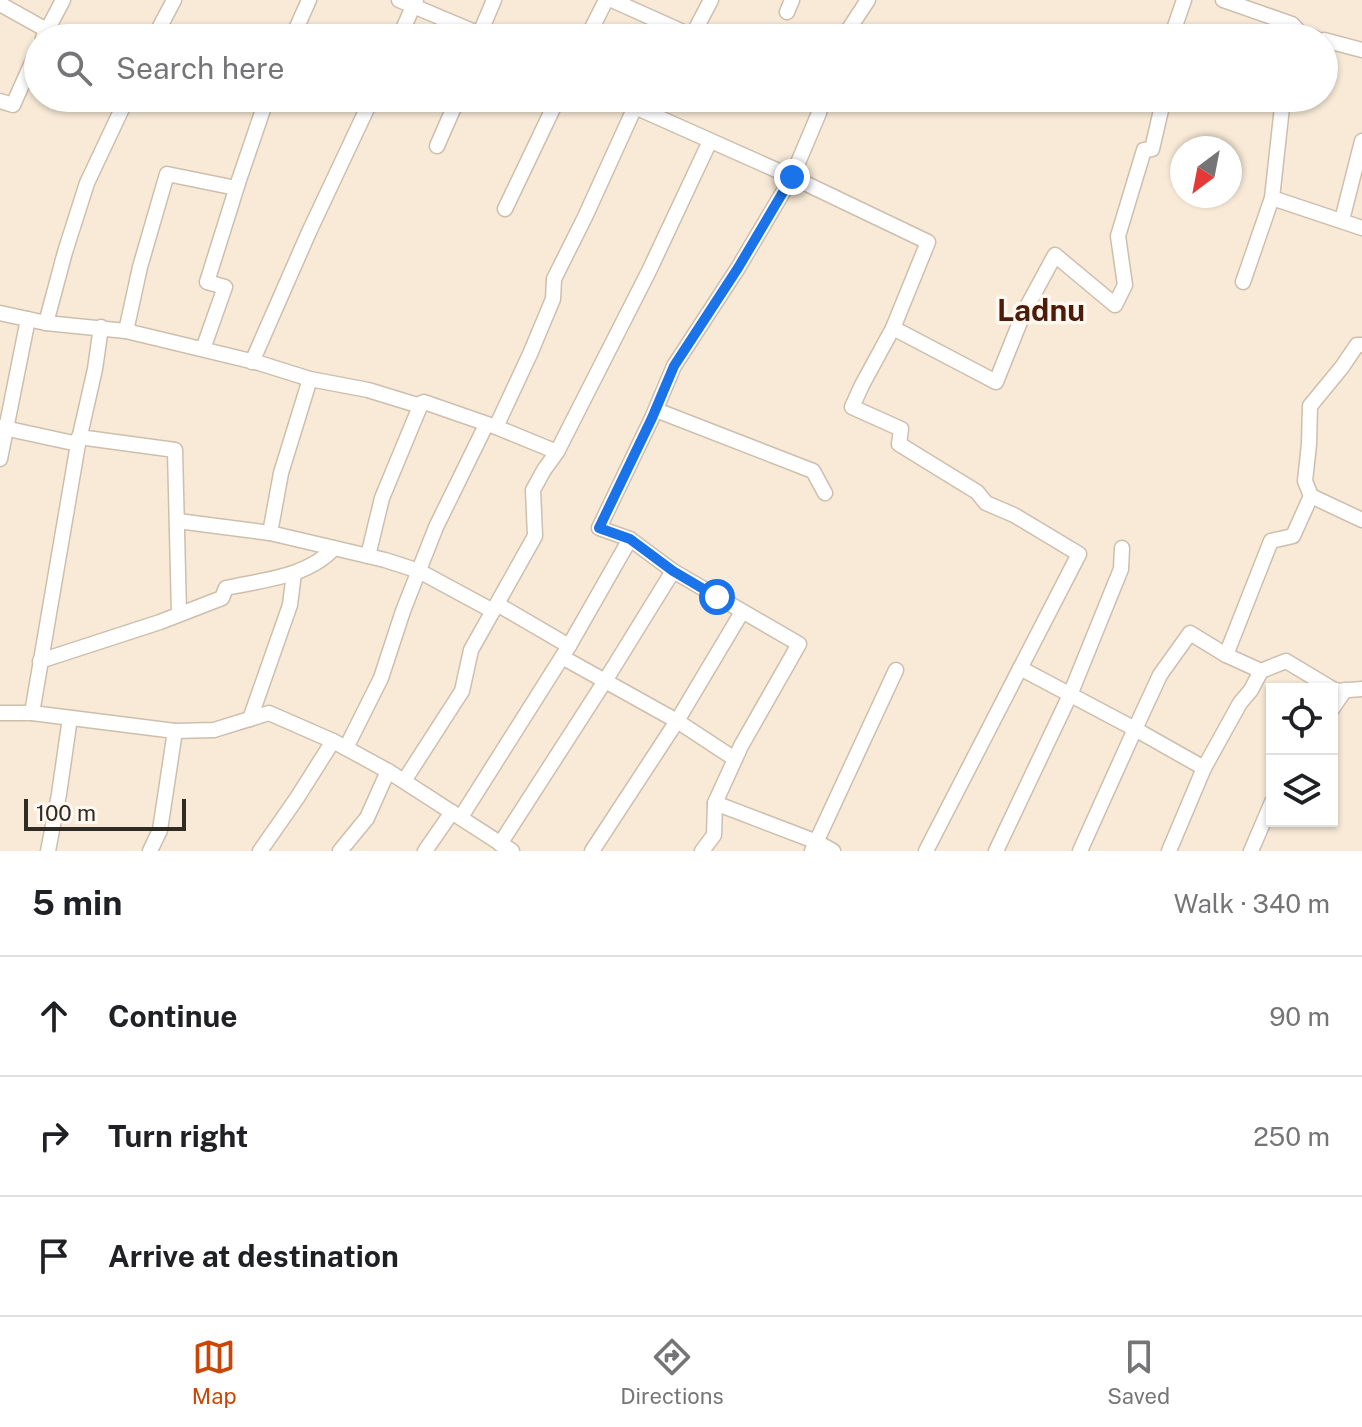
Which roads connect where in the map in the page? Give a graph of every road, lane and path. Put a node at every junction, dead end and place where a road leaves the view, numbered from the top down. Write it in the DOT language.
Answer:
graph roads {
  1 [pos="63,0"];
  2 [pos="174,0"];
  3 [pos="309,0"];
  4 [pos="494,0"];
  5 [pos="606,0"];
  6 [pos="612,0"];
  7 [pos="711,0"];
  8 [pos="846,0"];
  9 [pos="1184,0"];
  10 [pos="1223,0"];
  11 [pos="409,2"];
  12 [pos="0,4"];
  13 [pos="864,5"];
  14 [pos="30,24"];
  15 [pos="50,24"];
  16 [pos="161,24"];
  17 [pos="298,24"];
  18 [pos="403,24"];
  19 [pos="458,24"];
  20 [pos="488,24"];
  21 [pos="594,24"];
  22 [pos="665,24"];
  23 [pos="698,24"];
  24 [pos="852,24"];
  25 [pos="1176,24"];
  26 [pos="1276,24"];
  27 [pos="1338,44"];
  28 [pos="1362,50"];
  29 [pos="24,80"];
  30 [pos="0,101"];
  31 [pos="120,112"];
  32 [pos="262,112"];
  33 [pos="365,112"];
  34 [pos="452,112"];
  35 [pos="551,112"];
  36 [pos="633,112"];
  37 [pos="646,112"];
  38 [pos="819,112"];
  39 [pos="1161,112"];
  40 [pos="1281,112"];
  41 [pos="710,141"];
  42 [pos="1362,141"];
  43 [pos="437,146"];
  44 [pos="792,177"];
  45 [pos="236,188"];
  46 [pos="1272,198"];
  47 [pos="505,209"];
  48 [pos="1342,220"];
  49 [pos="1362,228"];
  50 [pos="1243,282"];
  51 [pos="0,313"];
  52 [pos="28,319"];
  53 [pos="46,323"];
  54 [pos="101,327"];
  55 [pos="893,328"];
  56 [pos="126,331"];
  57 [pos="1362,345"];
  58 [pos="203,349"];
  59 [pos="252,362"];
  60 [pos="310,379"];
  61 [pos="421,404"];
  62 [pos="656,410"];
  63 [pos="491,426"];
  64 [pos="3,428"];
  65 [pos="78,440"];
  66 [pos="557,452"];
  67 [pos="0,459"];
  68 [pos="825,493"];
  69 [pos="1311,496"];
  70 [pos="1362,520"];
  71 [pos="178,521"];
  72 [pos="270,533"];
  73 [pos="630,539"];
  74 [pos="334,548"];
  75 [pos="1122,548"];
  76 [pos="368,556"];
  77 [pos="419,571"];
  78 [pos="673,571"];
  79 [pos="294,573"];
  80 [pos="495,607"];
  81 [pos="742,612"];
  82 [pos="179,614"];
  83 [pos="566,652"];
  84 [pos="1226,655"];
  85 [pos="40,661"];
  86 [pos="1020,668"];
  87 [pos="896,670"];
  88 [pos="1261,671"];
  89 [pos="605,681"];
  90 [pos="1362,689"];
  91 [pos="1345,690"];
  92 [pos="1070,695"];
  93 [pos="1338,700"];
  94 [pos="0,713"];
  95 [pos="32,713"];
  96 [pos="70,718"];
  97 [pos="250,719"];
  98 [pos="677,721"];
  99 [pos="1135,729"];
  100 [pos="175,731"];
  101 [pos="339,745"];
  102 [pos="735,759"];
  103 [pos="1204,768"];
  104 [pos="388,771"];
  105 [pos="404,781"];
  106 [pos="715,803"];
  107 [pos="457,814"];
  108 [pos="1266,816"];
  109 [pos="814,847"];
  110 [pos="506,848"];
  111 [pos="48,851"];
  112 [pos="150,851"];
  113 [pos="260,851"];
  114 [pos="340,851"];
  115 [pos="425,851"];
  116 [pos="592,851"];
  117 [pos="702,851"];
  118 [pos="833,851"];
  119 [pos="926,851"];
  120 [pos="996,851"];
  121 [pos="1080,851"];
  122 [pos="1169,851"];
  123 [pos="1251,851"];
  1 -- 15 [label="street"];
  2 -- 16 [label="street"];
  3 -- 17 [label="street"];
  4 -- 20 [label="street"];
  5 -- 21 [label="street"];
  6 -- 22 [label="street"];
  7 -- 23 [label="street"];
  8 -- 13 [label="street"];
  9 -- 25 [label="street"];
  10 -- 26 [label="street"];
  11 -- 18 [label="street"];
  11 -- 19 [label="street"];
  12 -- 14 [label="street"];
  13 -- 24 [label="street"];
  27 -- 28 [label="street"];
  29 -- 30 [label="street"];
  31 -- 53 [label="street"];
  32 -- 45 [label="street"];
  33 -- 59 [label="street"];
  34 -- 43 [label="street"];
  35 -- 47 [label="street"];
  36 -- 63 [label="street"];
  37 -- 41 [label="street"];
  38 -- 44 [label="street"];
  39 -- 55 [label="street"];
  40 -- 46 [label="street"];
  41 -- 44 [label="street"];
  41 -- 66 [label="street"];
  42 -- 48 [label="street"];
  44 -- 55 [label="street"];
  44 -- 62 [label="street"];
  45 -- 56 [label="street"];
  45 -- 58 [label="street"];
  46 -- 48 [label="street"];
  46 -- 50 [label="street"];
  48 -- 49 [label="street"];
  51 -- 52 [label="street"];
  52 -- 53 [label="street"];
  52 -- 64 [label="street"];
  53 -- 54 [label="street"];
  54 -- 56 [label="street"];
  54 -- 65 [label="street"];
  55 -- 86 [label="street"];
  56 -- 58 [label="street"];
  57 -- 69 [label="street"];
  58 -- 59 [label="street"];
  59 -- 60 [label="street"];
  60 -- 61 [label="street"];
  60 -- 72 [label="street"];
  61 -- 63 [label="street"];
  61 -- 76 [label="street"];
  62 -- 68 [label="street"];
  62 -- 73 [label="street"];
  63 -- 66 [label="street"];
  63 -- 77 [label="street"];
  64 -- 65 [label="street"];
  64 -- 67 [label="street"];
  65 -- 71 [label="street"];
  65 -- 85 [label="street"];
  66 -- 80 [label="street"];
  69 -- 70 [label="street"];
  69 -- 84 [label="street"];
  71 -- 72 [label="street"];
  71 -- 82 [label="street"];
  72 -- 74 [label="street"];
  73 -- 78 [label="street"];
  73 -- 83 [label="street"];
  74 -- 76 [label="street"];
  74 -- 79 [label="street"];
  75 -- 92 [label="street"];
  76 -- 77 [label="street"];
  77 -- 80 [label="street"];
  77 -- 101 [label="street"];
  78 -- 81 [label="street"];
  78 -- 89 [label="street"];
  79 -- 82 [label="street"];
  79 -- 97 [label="street"];
  80 -- 83 [label="street"];
  80 -- 105 [label="street"];
  81 -- 98 [label="street"];
  81 -- 102 [label="street"];
  82 -- 85 [label="street"];
  83 -- 89 [label="street"];
  83 -- 107 [label="street"];
  84 -- 88 [label="street"];
  84 -- 99 [label="street"];
  85 -- 95 [label="street"];
  86 -- 92 [label="street"];
  86 -- 119 [label="street"];
  87 -- 109 [label="street"];
  88 -- 91 [label="street"];
  88 -- 103 [label="street"];
  89 -- 98 [label="street"];
  89 -- 110 [label="street"];
  90 -- 91 [label="street"];
  91 -- 93 [label="street"];
  92 -- 99 [label="street"];
  92 -- 120 [label="street"];
  94 -- 95 [label="street"];
  95 -- 96 [label="street"];
  96 -- 100 [label="street"];
  96 -- 111 [label="street"];
  97 -- 100 [label="street"];
  97 -- 101 [label="street"];
  98 -- 102 [label="street"];
  98 -- 116 [label="street"];
  99 -- 103 [label="street"];
  99 -- 121 [label="street"];
  100 -- 112 [label="street"];
  101 -- 104 [label="street"];
  101 -- 113 [label="street"];
  102 -- 106 [label="street"];
  103 -- 122 [label="street"];
  104 -- 105 [label="street"];
  104 -- 114 [label="street"];
  105 -- 107 [label="street"];
  106 -- 109 [label="street"];
  106 -- 117 [label="street"];
  107 -- 110 [label="street"];
  107 -- 115 [label="street"];
  108 -- 123 [label="street"];
  109 -- 118 [label="street"];
}
